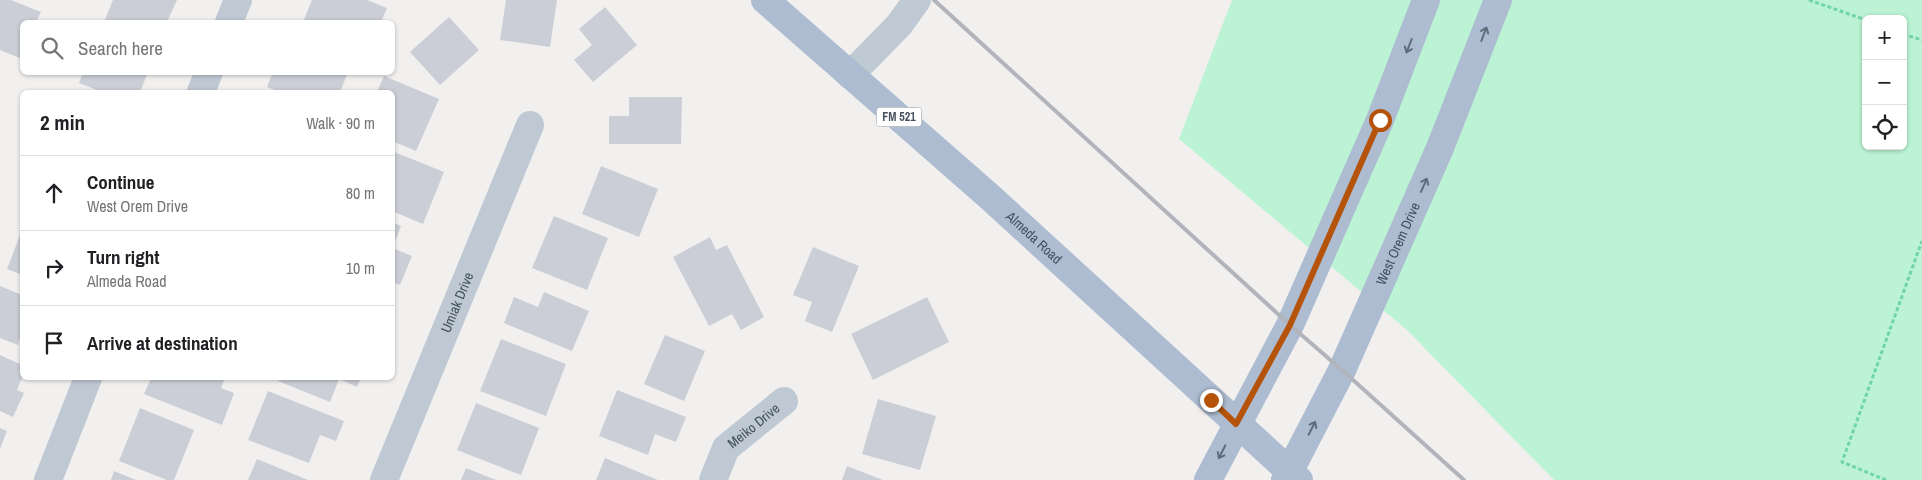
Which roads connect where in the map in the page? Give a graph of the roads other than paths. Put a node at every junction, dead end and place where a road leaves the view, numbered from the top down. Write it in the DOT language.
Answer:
graph roads {
  1 [pos="238,0"];
  2 [pos="765,0"];
  3 [pos="917,0"];
  4 [pos="1426,0"];
  5 [pos="1498,0"];
  6 [pos="230,20"];
  7 [pos="208,75"];
  8 [pos="850,75"];
  9 [pos="202,90"];
  10 [pos="530,125"];
  11 [pos="87,380"];
  12 [pos="784,401"];
  13 [pos="1236,424"];
  14 [pos="1291,477"];
  15 [pos="48,480"];
  16 [pos="384,480"];
  17 [pos="713,480"];
  18 [pos="1208,480"];
  1 -- 6 [label="street"];
  2 -- 8 [label="main road, Almeda Road / FM 521"];
  3 -- 8 [label="street"];
  4 -- 13 [label="main road, one-way"];
  14 -- 5 [label="main road, West Orem Drive, one-way"];
  7 -- 9 [label="street"];
  8 -- 13 [label="main road, Almeda Road / FM 521"];
  10 -- 16 [label="street, Umiak Drive"];
  11 -- 15 [label="street"];
  12 -- 17 [label="street, Meiko Drive"];
  13 -- 14 [label="main road, Almeda Road / FM 521"];
  13 -- 18 [label="main road, one-way"];
}
